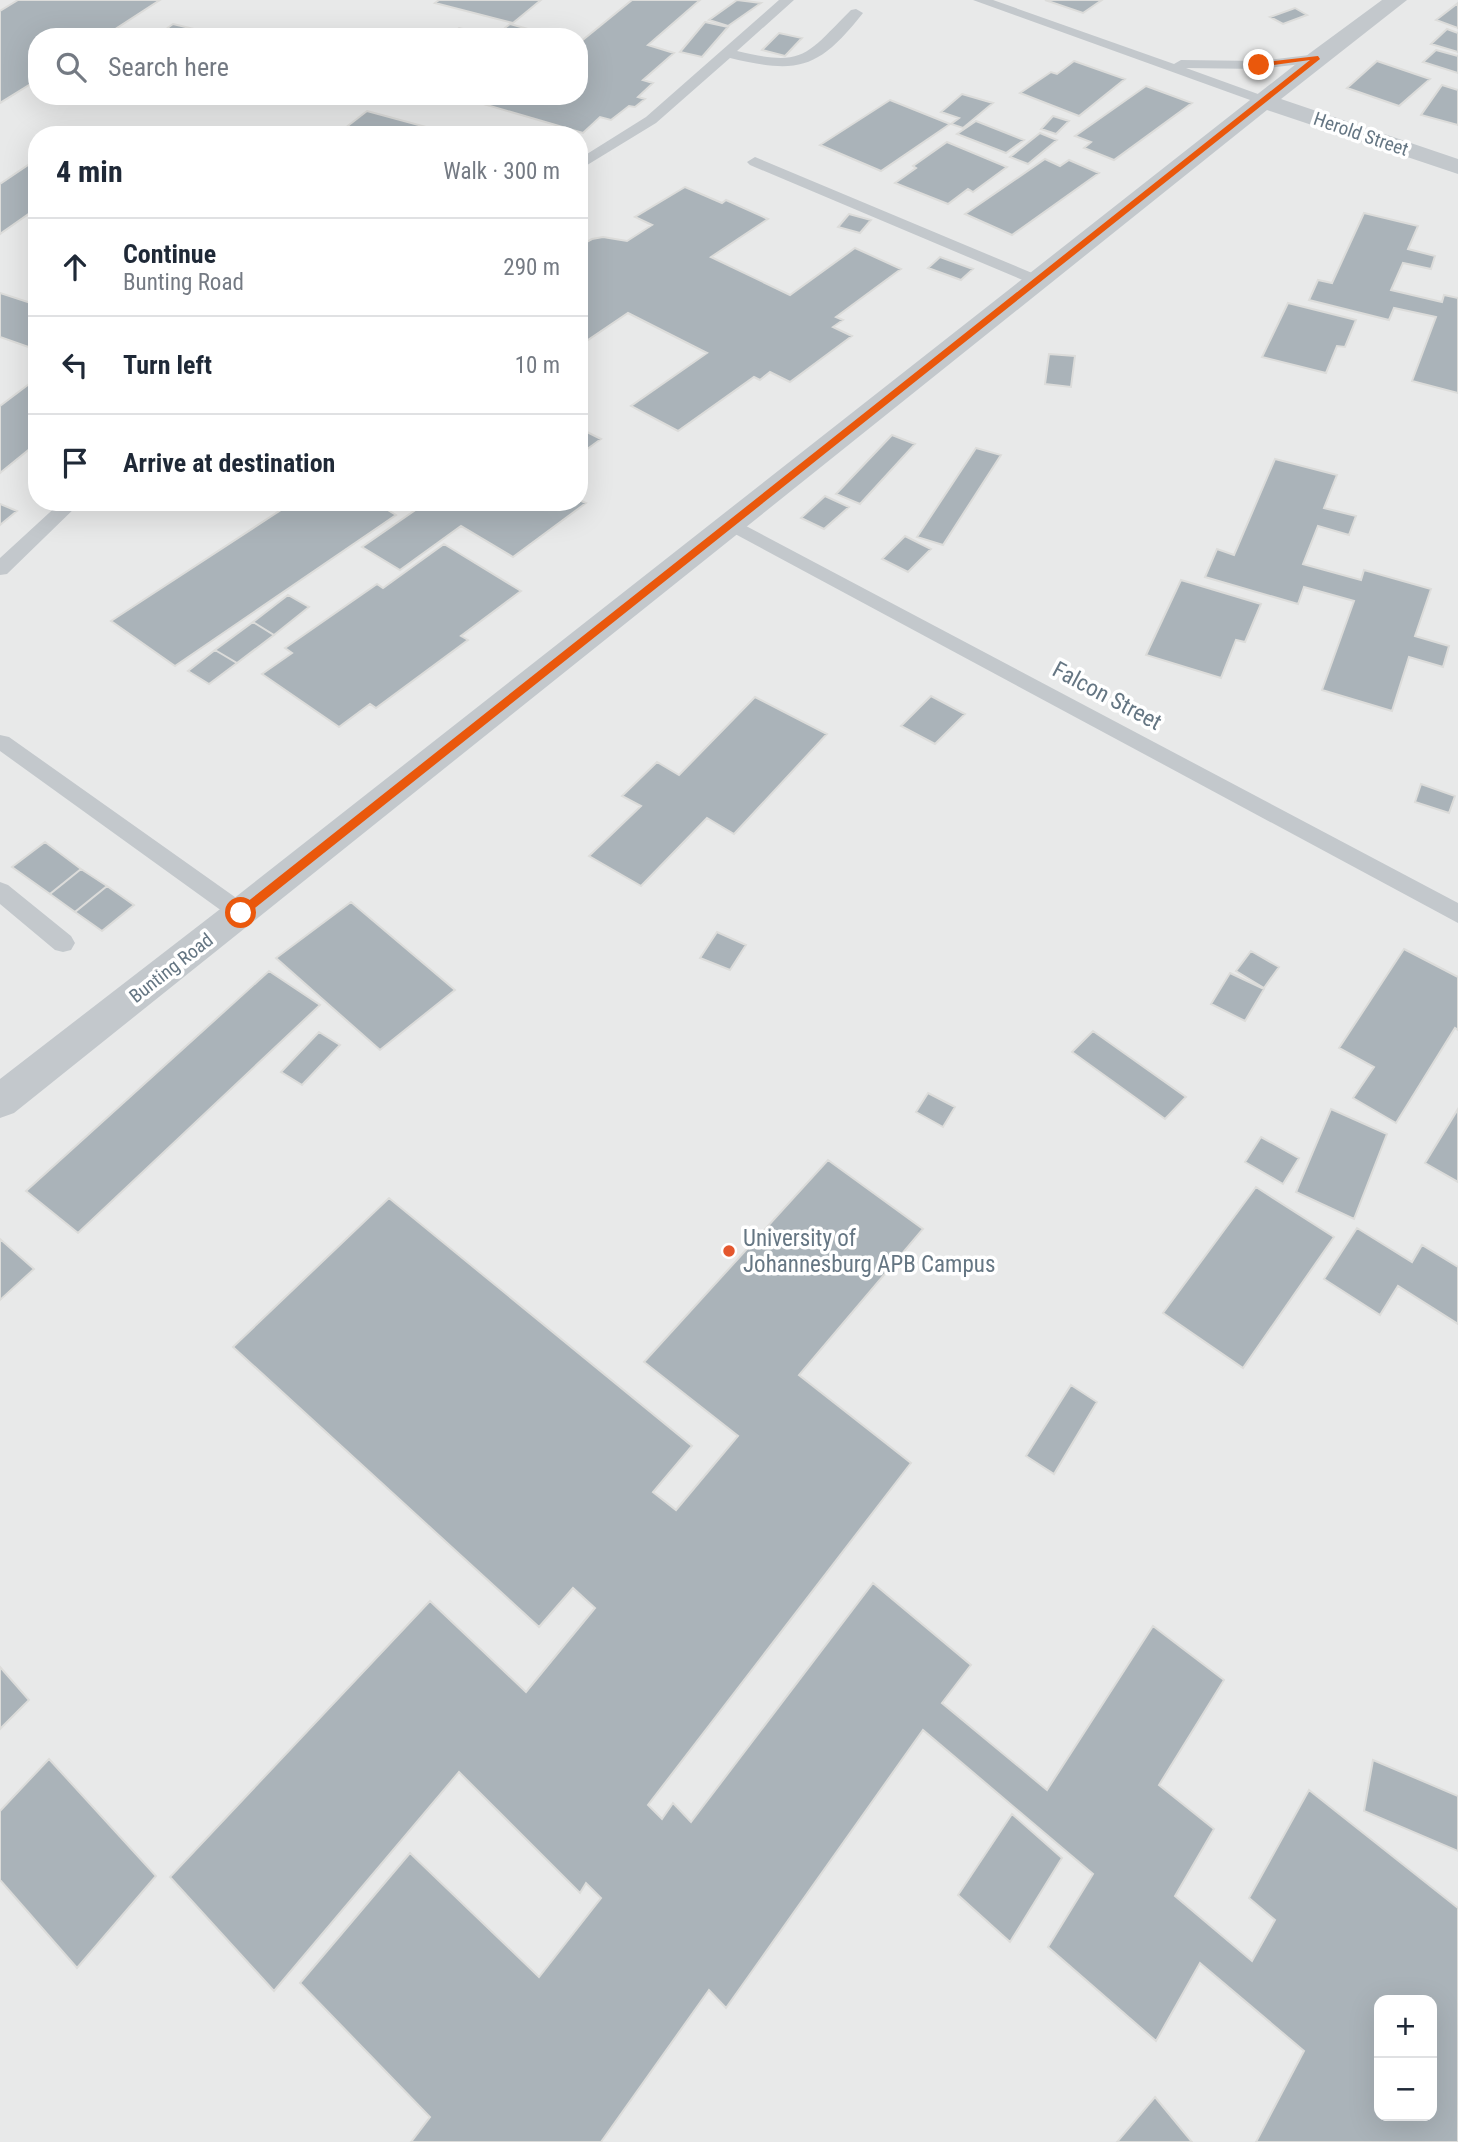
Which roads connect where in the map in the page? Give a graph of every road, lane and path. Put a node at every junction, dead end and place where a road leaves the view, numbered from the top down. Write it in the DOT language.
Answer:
graph roads {
  1 [pos="787,0"];
  2 [pos="981,0"];
  3 [pos="1396,0"];
  4 [pos="856,13"];
  5 [pos="727,53"];
  6 [pos="1318,58"];
  7 [pos="1160,64"];
  8 [pos="1264,101"];
  9 [pos="588,160"];
  10 [pos="755,162"];
  11 [pos="1458,167"];
  12 [pos="1038,281"];
  13 [pos="62,511"];
  14 [pos="730,524"];
  15 [pos="0,569"];
  16 [pos="1,741"];
  17 [pos="0,891"];
  18 [pos="241,913"];
  19 [pos="1458,914"];
  20 [pos="63,943"];
  21 [pos="0,1101"];
  1 -- 5 [label="lane"];
  2 -- 7 [label="lane"];
  3 -- 6 [label="street, Bunting Road"];
  4 -- 5 [label="lane"];
  5 -- 9 [label="lane"];
  6 -- 7 [label="lane"];
  6 -- 8 [label="street, Bunting Road"];
  7 -- 8 [label="lane"];
  8 -- 11 [label="street, Herold Street"];
  8 -- 12 [label="street, Bunting Road"];
  10 -- 12 [label="lane"];
  12 -- 14 [label="street, Bunting Road"];
  13 -- 15 [label="lane"];
  14 -- 18 [label="street, Bunting Road"];
  14 -- 19 [label="lane, Falcon Street"];
  16 -- 18 [label="lane"];
  17 -- 20 [label="lane"];
  18 -- 21 [label="street, Bunting Road"];
}
